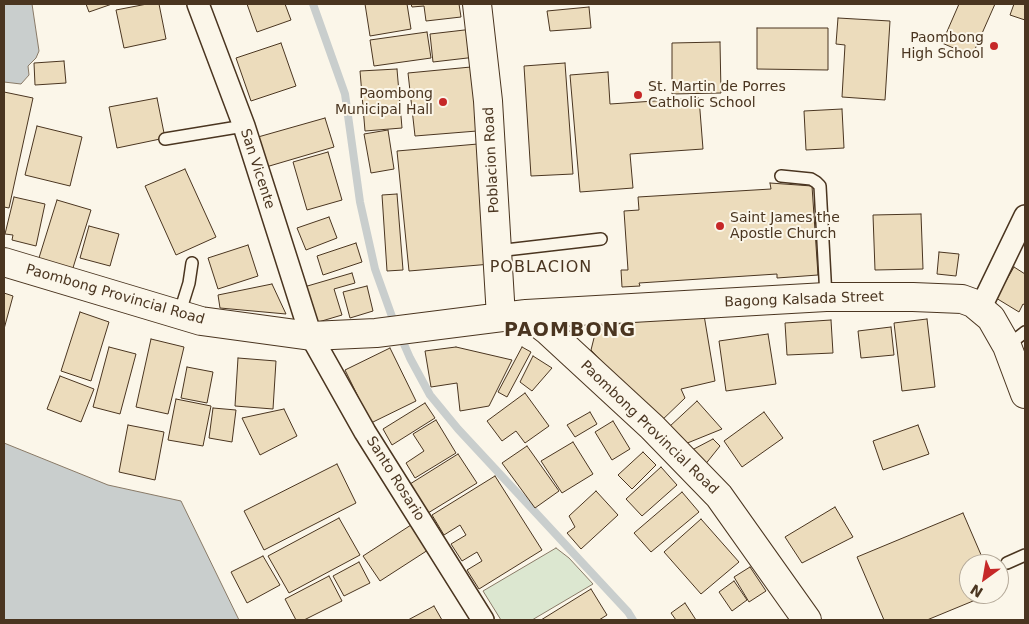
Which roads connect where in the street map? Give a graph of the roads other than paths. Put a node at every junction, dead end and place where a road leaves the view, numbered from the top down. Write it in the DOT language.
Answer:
graph roads {
  1 [pos="198,4"];
  2 [pos="477,4"];
  3 [pos="244,126"];
  4 [pos="166,139"];
  5 [pos="781,176"];
  6 [pos="1025,216"];
  7 [pos="601,240"];
  8 [pos="497,250"];
  9 [pos="4,262"];
  10 [pos="192,263"];
  11 [pos="826,297"];
  12 [pos="980,309"];
  13 [pos="179,315"];
  14 [pos="514,316"];
  15 [pos="311,336"];
  16 [pos="1016,339"];
  17 [pos="1025,394"];
  18 [pos="1025,555"];
  19 [pos="1009,561"];
  20 [pos="483,620"];
  21 [pos="807,620"];
  1 -- 3 [label="street, San Vicente"];
  2 -- 8 [label="main road, Poblacion Road"];
  3 -- 4 [label="lane"];
  3 -- 15 [label="street, San Vicente"];
  5 -- 11 [label="lane"];
  6 -- 12 [label="street"];
  7 -- 8 [label="lane"];
  8 -- 14 [label="main road, Poblacion Road"];
  9 -- 13 [label="main road, Paombong Provincial Road"];
  10 -- 13 [label="lane"];
  11 -- 12 [label="main road, Bagong Kalsada Street"];
  11 -- 14 [label="main road, Bagong Kalsada Street"];
  12 -- 16 [label="main road, Bagong Kalsada Street"];
  13 -- 15 [label="main road, Paombong Provincial Road"];
  14 -- 15 [label="main road, Paombong Provincial Road"];
  14 -- 21 [label="main road, Paombong Provincial Road"];
  15 -- 20 [label="street, Santo Rosario"];
  16 -- 17 [label="main road, Bagong Kalsada Street"];
  18 -- 19 [label="lane"];
}
